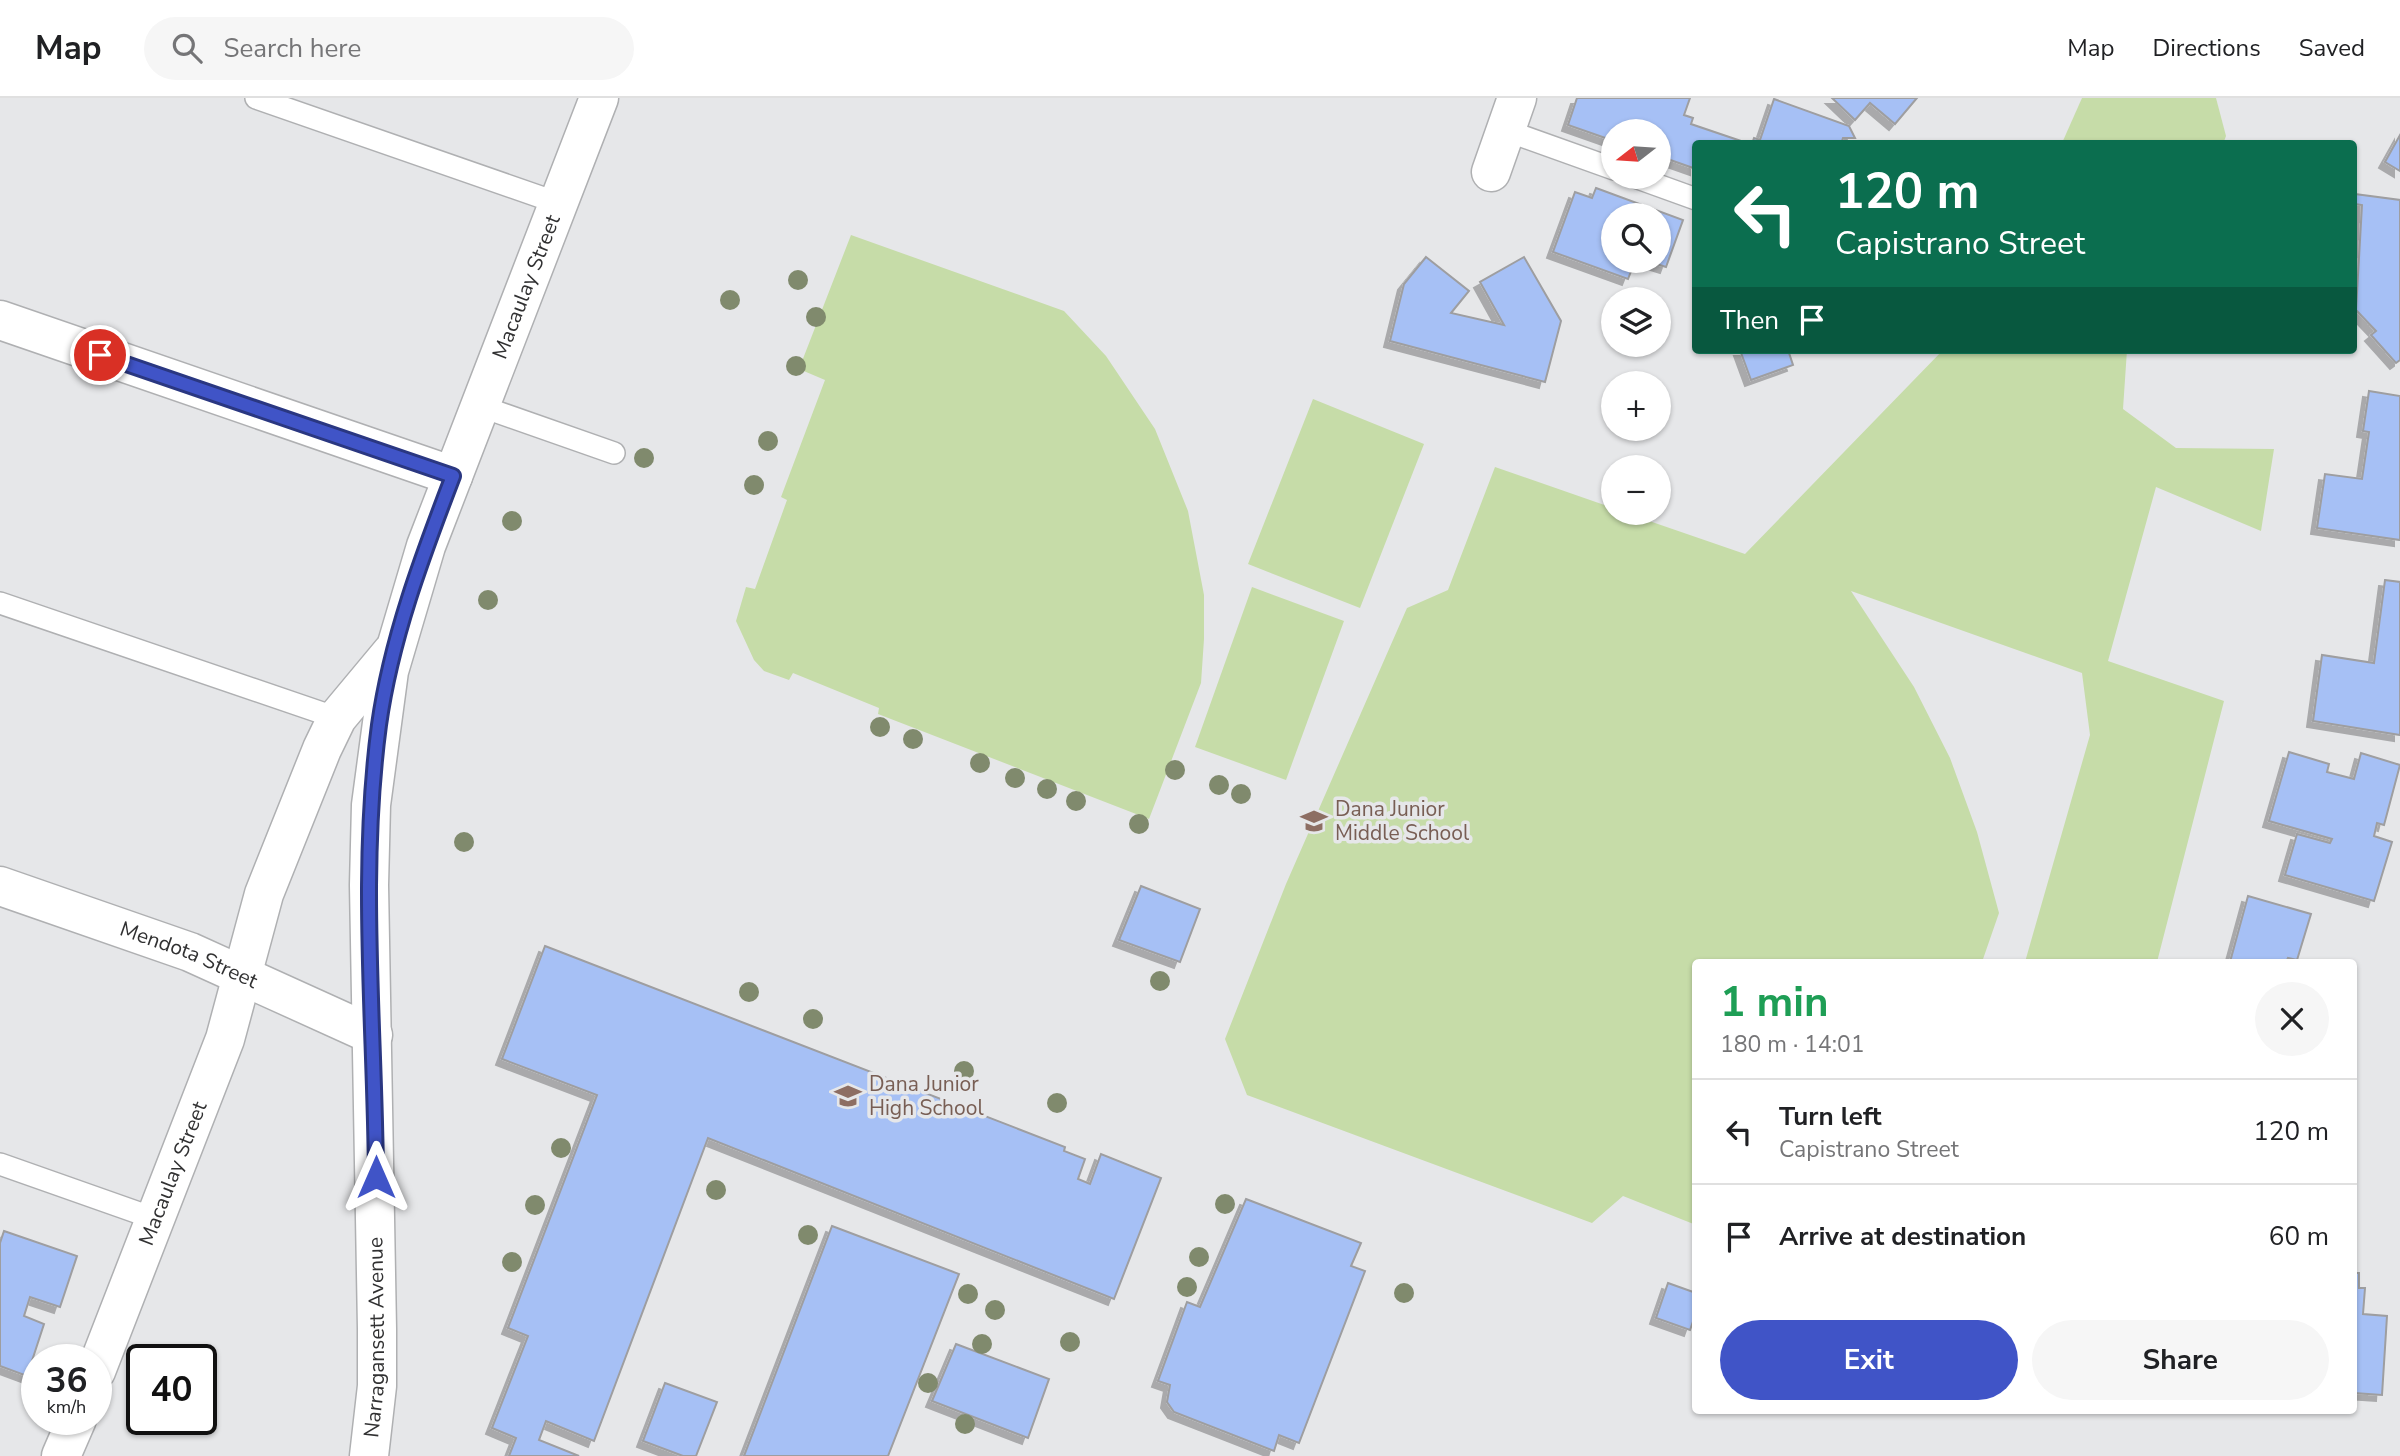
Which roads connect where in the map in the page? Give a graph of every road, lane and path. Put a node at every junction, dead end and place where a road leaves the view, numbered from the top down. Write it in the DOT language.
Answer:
graph roads {
  1 [pos="256,98"];
  2 [pos="598,98"];
  3 [pos="1511,114"];
  4 [pos="1601,162"];
  5 [pos="1490,172"];
  6 [pos="1668,189"];
  7 [pos="1692,198"];
  8 [pos="558,203"];
  9 [pos="0,320"];
  10 [pos="480,405"];
  11 [pos="614,453"];
  12 [pos="453,476"];
  13 [pos="0,603"];
  14 [pos="395,648"];
  15 [pos="337,718"];
  16 [pos="0,886"];
  17 [pos="242,975"];
  18 [pos="373,1035"];
  19 [pos="0,1164"];
  20 [pos="156,1219"];
  21 [pos="107,1344"];
  22 [pos="70,1435"];
  23 [pos="61,1456"];
  24 [pos="369,1456"];
  1 -- 8 [label="lane"];
  2 -- 8 [label="street, Macaulay Street"];
  3 -- 4 [label="lane"];
  3 -- 5 [label="street"];
  6 -- 7 [label="lane"];
  8 -- 10 [label="street, Macaulay Street"];
  9 -- 12 [label="street"];
  10 -- 11 [label="lane"];
  10 -- 12 [label="street, Macaulay Street"];
  12 -- 14 [label="street, Narragansett Avenue"];
  13 -- 15 [label="lane"];
  14 -- 15 [label="street, Macaulay Street"];
  14 -- 18 [label="street, Narragansett Avenue"];
  15 -- 17 [label="street, Macaulay Street"];
  16 -- 17 [label="street, Mendota Street"];
  17 -- 18 [label="street, Mendota Street"];
  17 -- 20 [label="street, Macaulay Street"];
  18 -- 24 [label="street, Narragansett Avenue"];
  19 -- 20 [label="lane"];
  20 -- 21 [label="street, Macaulay Street"];
  22 -- 23 [label="street"];
}
